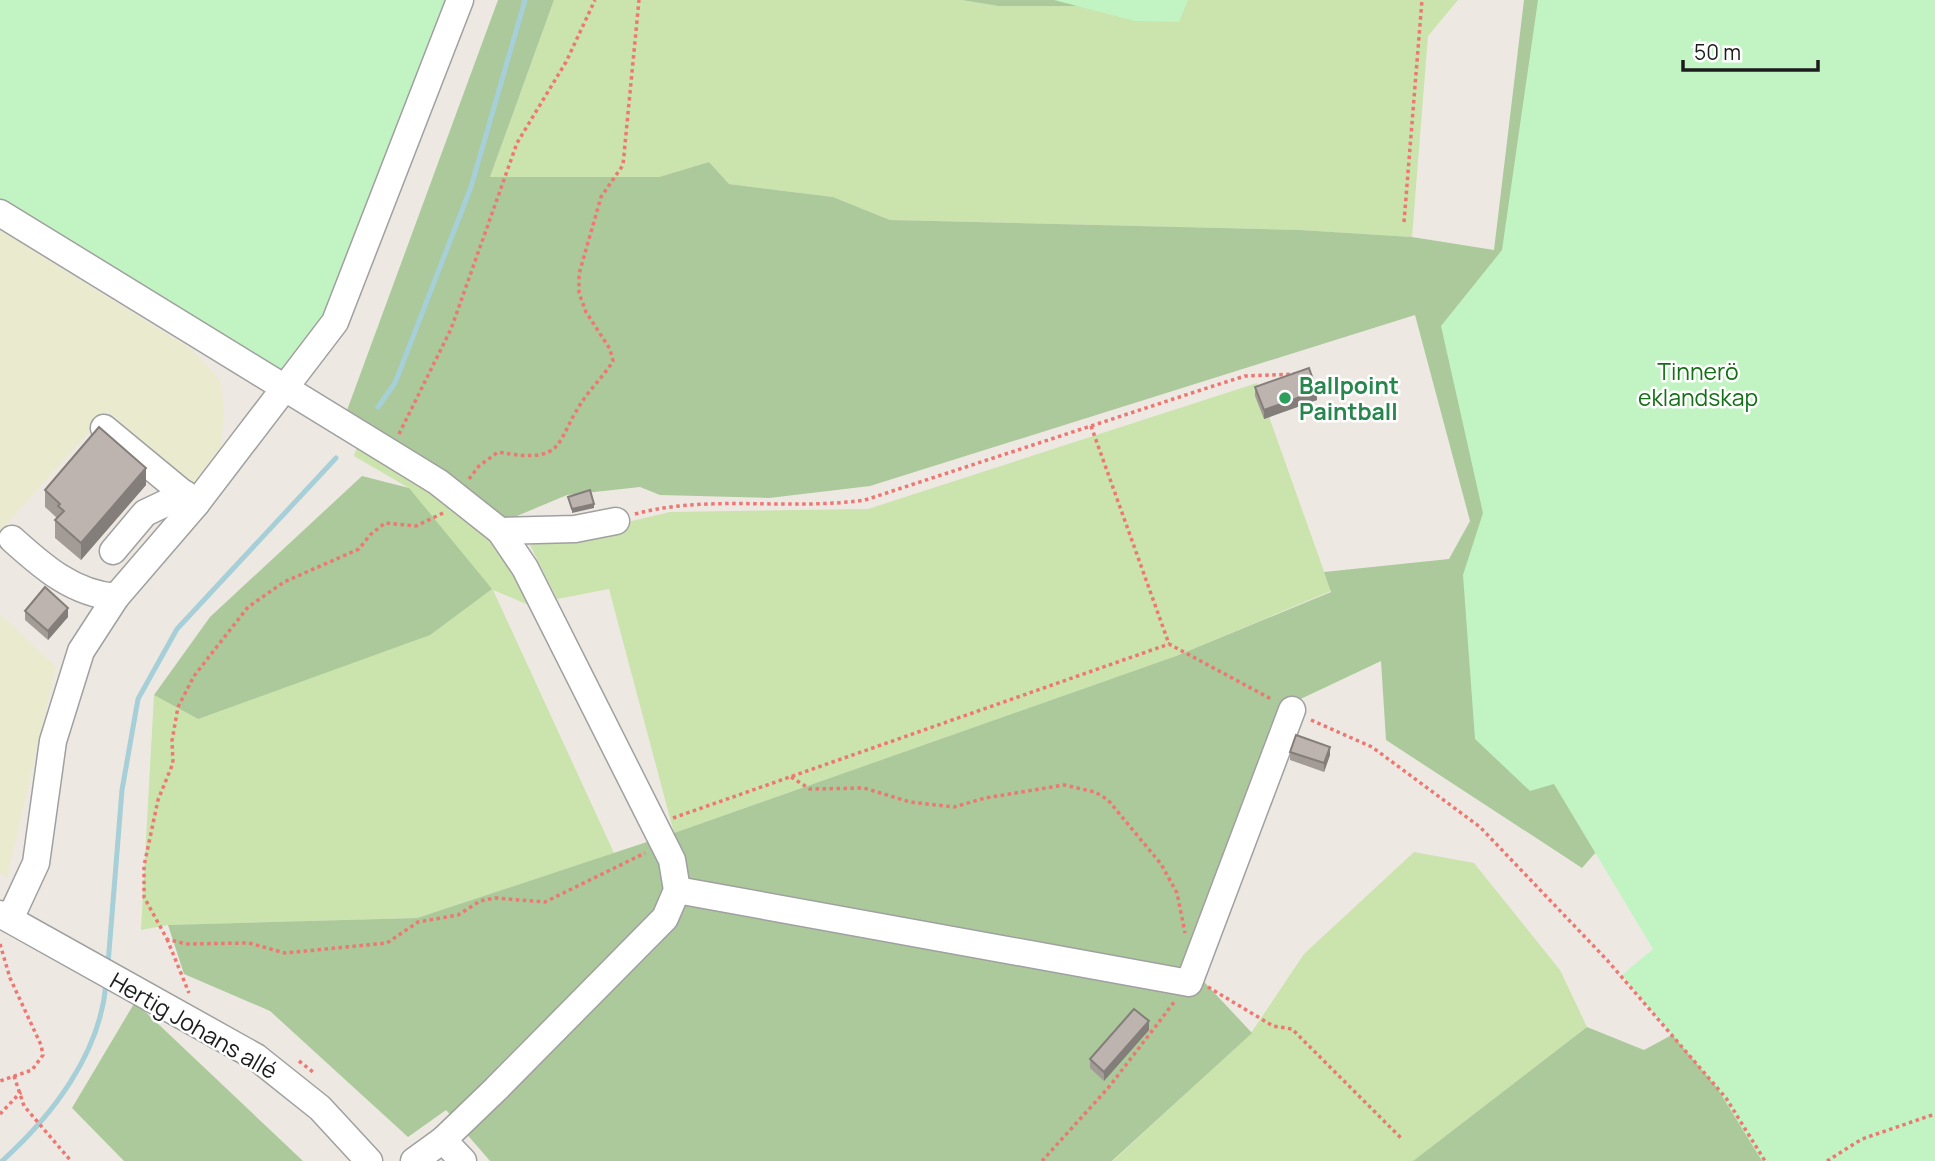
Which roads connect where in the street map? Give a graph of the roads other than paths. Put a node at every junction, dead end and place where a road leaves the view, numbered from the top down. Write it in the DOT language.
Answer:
graph roads {
  1 [pos="460,0"];
  2 [pos="0,213"];
  3 [pos="283,390"];
  4 [pos="104,428"];
  5 [pos="190,499"];
  6 [pos="616,521"];
  7 [pos="500,531"];
  8 [pos="12,539"];
  9 [pos="113,551"];
  10 [pos="116,597"];
  11 [pos="1292,710"];
  12 [pos="677,890"];
  13 [pos="5,917"];
  14 [pos="443,1140"];
  15 [pos="369,1161"];
  16 [pos="414,1161"];
  17 [pos="463,1161"];
  1 -- 3 [label="street"];
  2 -- 3 [label="street"];
  3 -- 5 [label="street"];
  3 -- 7 [label="street"];
  4 -- 5 [label="street"];
  5 -- 9 [label="street"];
  5 -- 10 [label="street"];
  6 -- 7 [label="street"];
  7 -- 12 [label="street"];
  8 -- 10 [label="street"];
  10 -- 13 [label="street"];
  11 -- 12 [label="street"];
  12 -- 14 [label="street"];
  13 -- 15 [label="street, Hertig Johans allé"];
  14 -- 16 [label="street"];
  14 -- 17 [label="street"];
}
